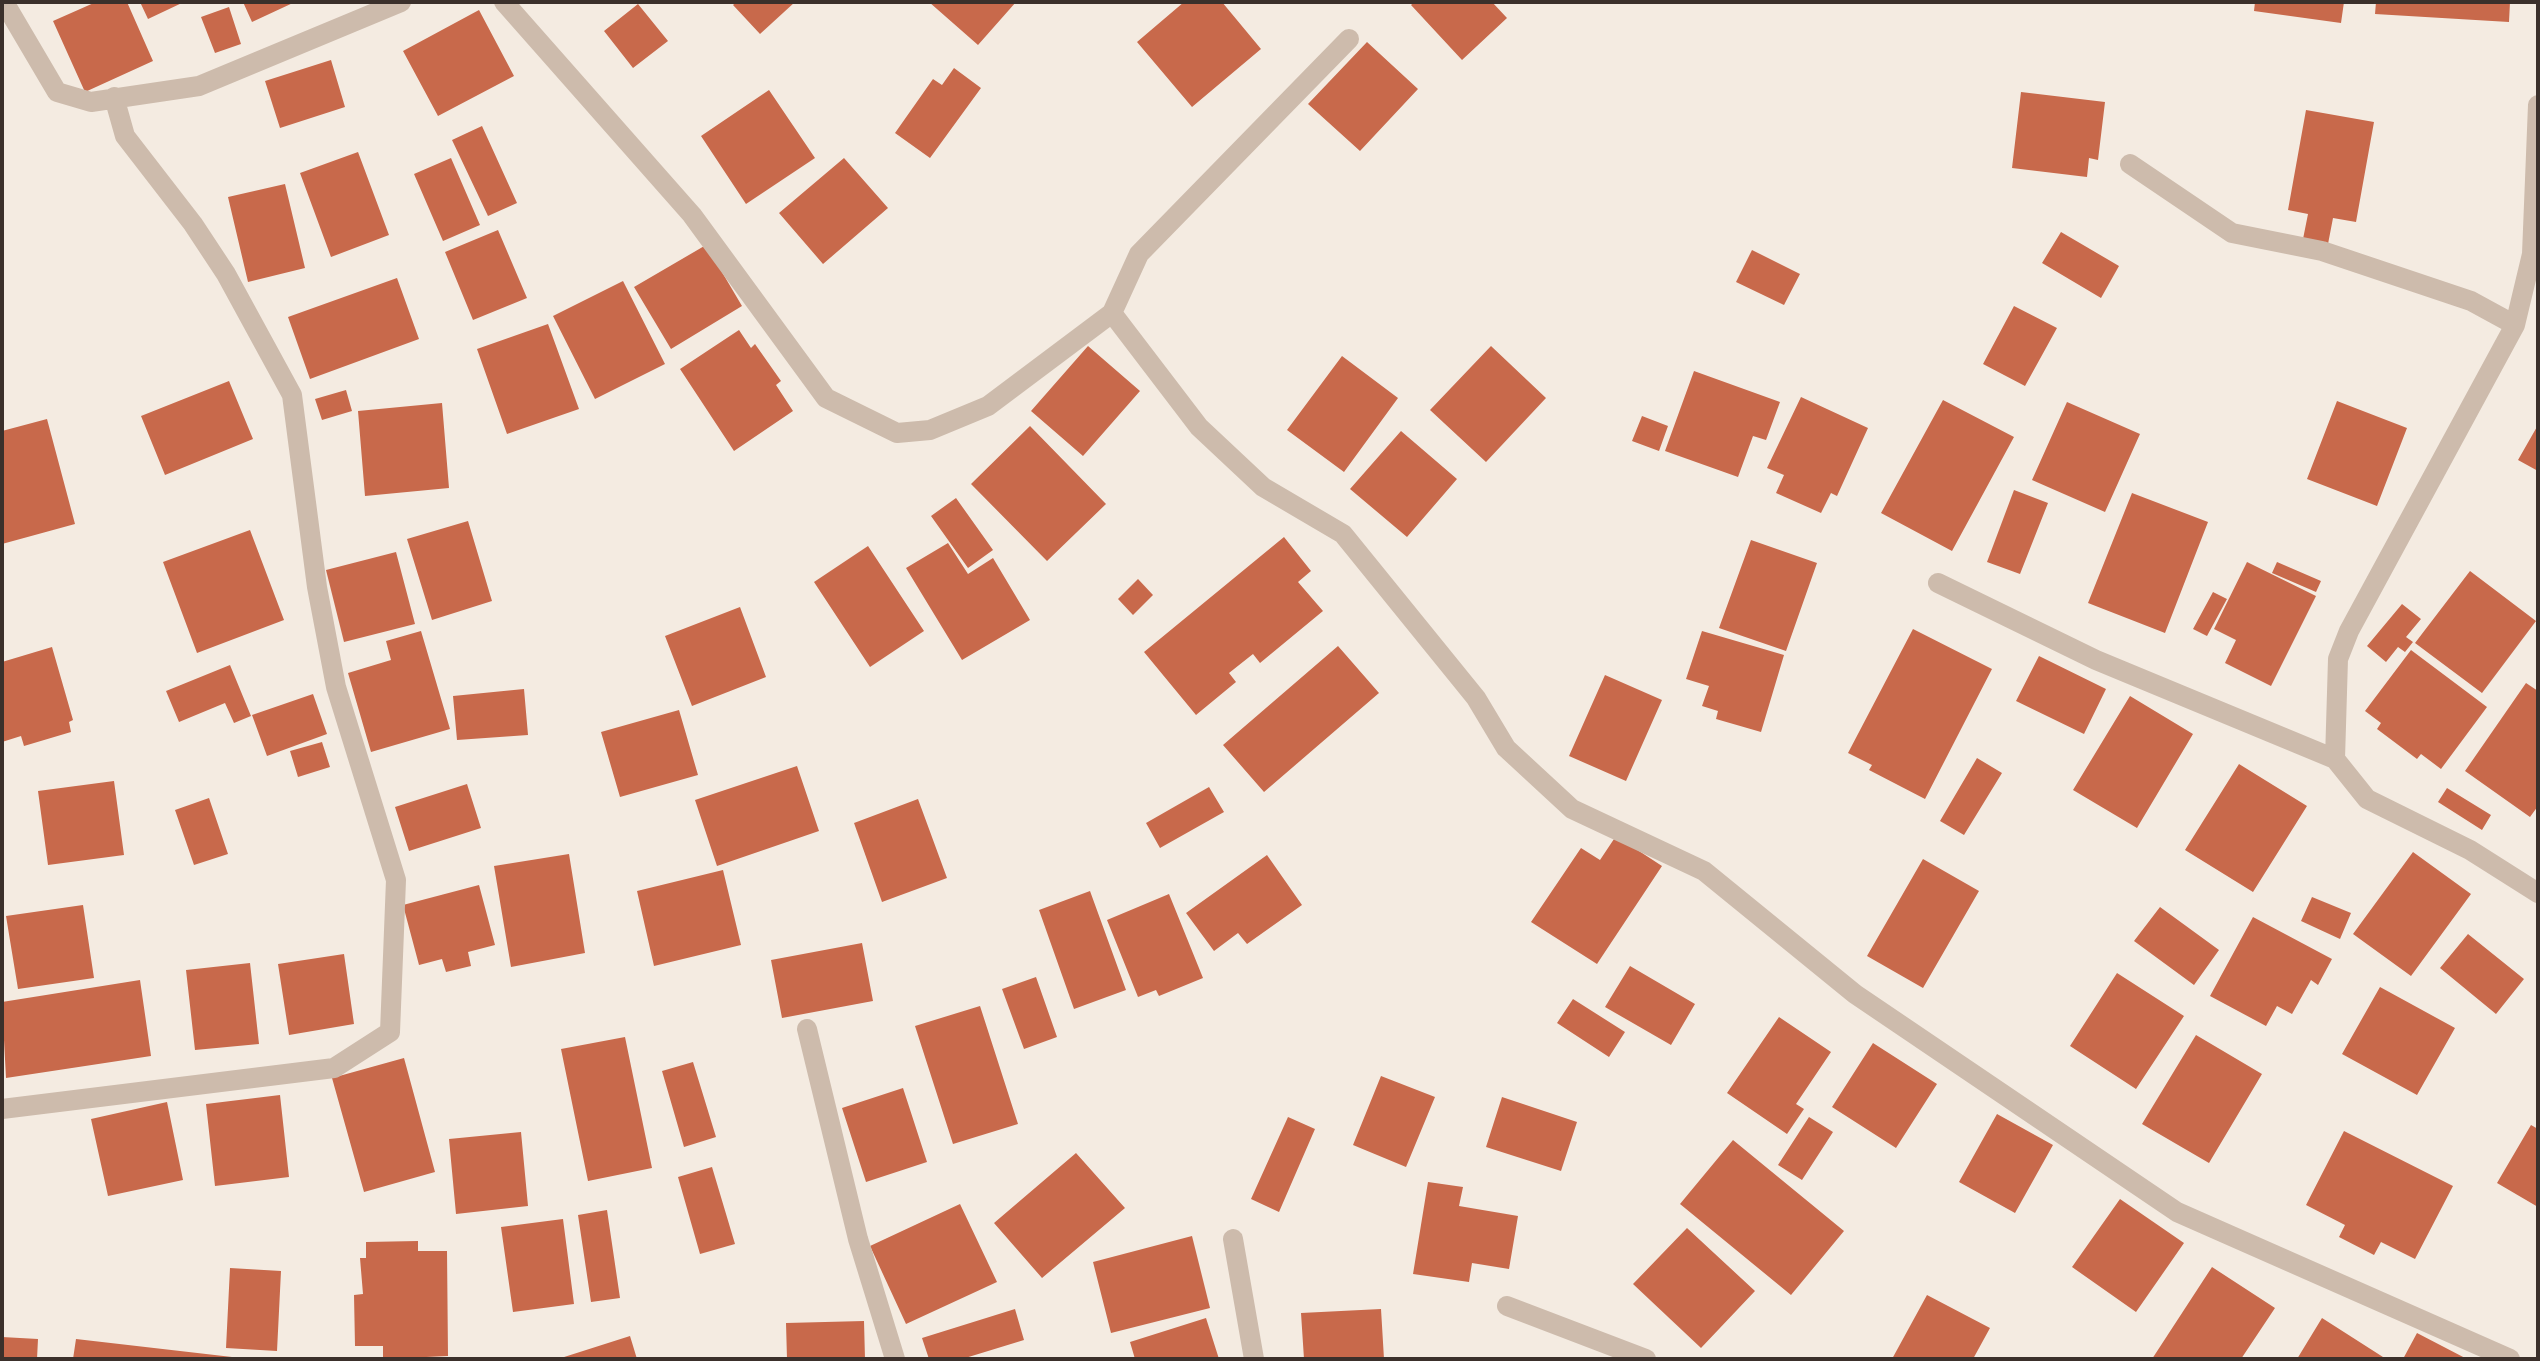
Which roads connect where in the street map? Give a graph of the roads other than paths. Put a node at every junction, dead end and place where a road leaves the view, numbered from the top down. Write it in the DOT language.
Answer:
graph roads {
  1 [pos="4,2"];
  2 [pos="401,2"];
  3 [pos="504,2"];
  4 [pos="1349,39"];
  5 [pos="114,97"];
  6 [pos="2538,105"];
  7 [pos="2130,164"];
  8 [pos="1112,313"];
  9 [pos="2515,325"];
  10 [pos="1938,583"];
  11 [pos="2335,759"];
  12 [pos="2538,893"];
  13 [pos="807,1029"];
  14 [pos="2,1109"];
  15 [pos="1233,1239"];
  16 [pos="1507,1306"];
  17 [pos="895,1359"];
  18 [pos="1254,1359"];
  19 [pos="1646,1359"];
  20 [pos="2510,1359"];
  1 -- 5 [label="street"];
  2 -- 5 [label="street"];
  3 -- 8 [label="street"];
  4 -- 8 [label="street"];
  5 -- 14 [label="street"];
  6 -- 9 [label="street"];
  7 -- 9 [label="street"];
  8 -- 20 [label="street"];
  9 -- 11 [label="street"];
  10 -- 11 [label="street"];
  11 -- 12 [label="street"];
  13 -- 17 [label="street"];
  15 -- 18 [label="street"];
  16 -- 19 [label="street"];
}
